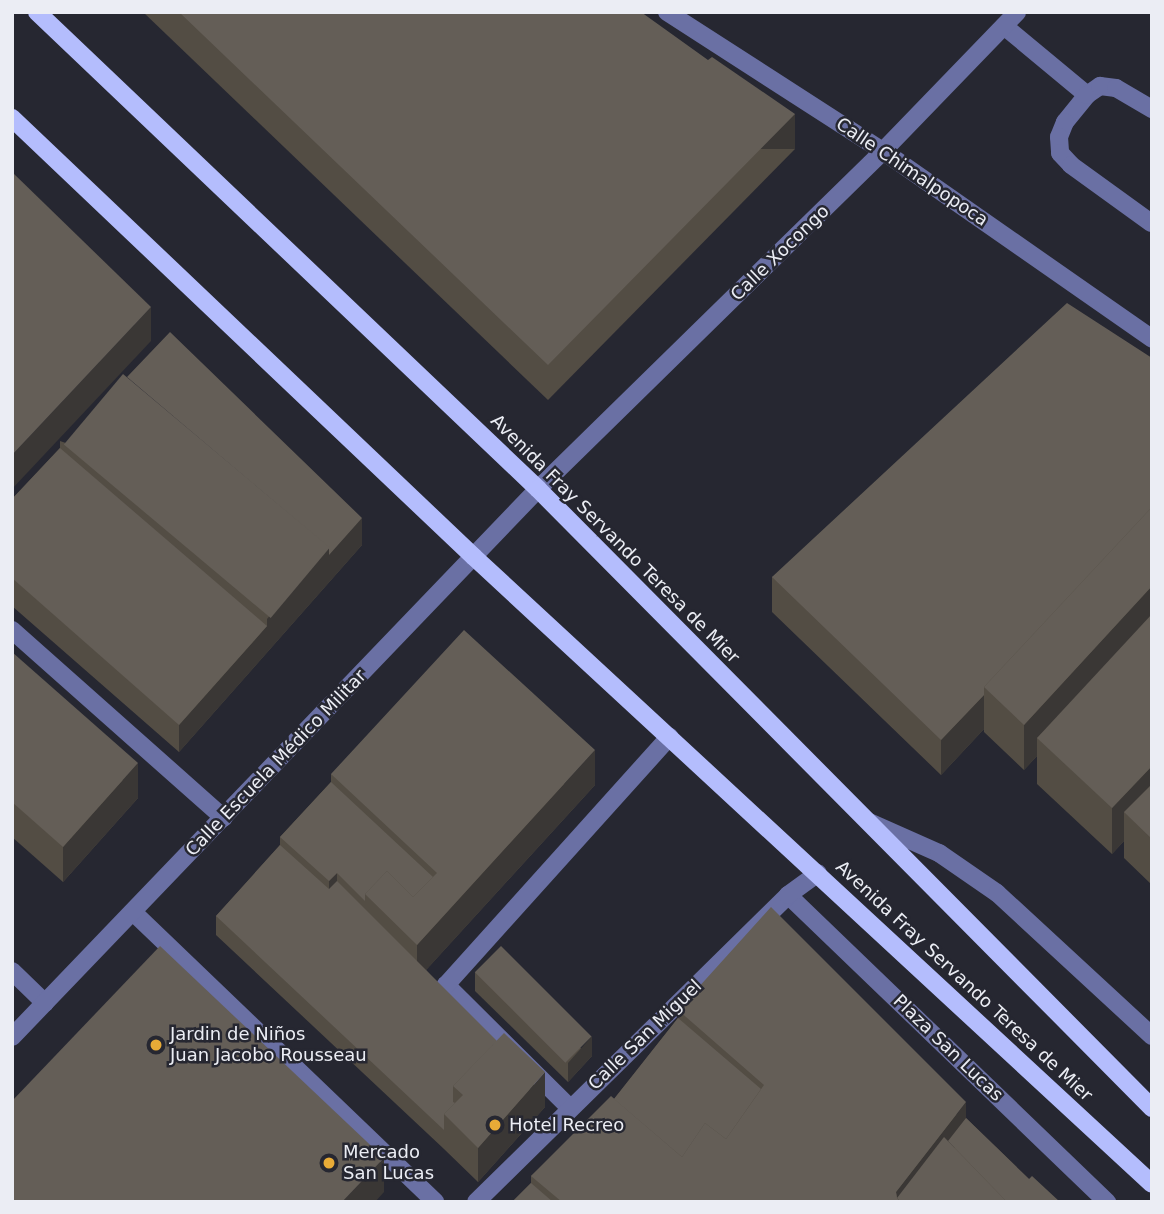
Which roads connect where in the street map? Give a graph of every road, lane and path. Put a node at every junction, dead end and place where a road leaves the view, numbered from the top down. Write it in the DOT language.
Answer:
graph roads {
  1 [pos="37,12"];
  2 [pos="667,12"];
  3 [pos="1017,12"];
  4 [pos="1004,26"];
  5 [pos="1087,95"];
  6 [pos="1152,109"];
  7 [pos="12,118"];
  8 [pos="883,151"];
  9 [pos="1152,223"];
  10 [pos="1152,339"];
  11 [pos="538,489"];
  12 [pos="474,557"];
  13 [pos="12,630"];
  14 [pos="669,737"];
  15 [pos="224,818"];
  16 [pos="861,819"];
  17 [pos="818,873"];
  18 [pos="788,895"];
  19 [pos="133,912"];
  20 [pos="12,971"];
  21 [pos="45,1003"];
  22 [pos="1152,1036"];
  23 [pos="12,1037"];
  24 [pos="570,1108"];
  25 [pos="1152,1108"];
  26 [pos="1152,1184"];
  27 [pos="435,1202"];
  28 [pos="476,1202"];
  29 [pos="1107,1202"];
  1 -- 11 [label="main road, Avenida Fray Servando Teresa de Mier"];
  2 -- 8 [label="street, Calle Chimalpopoca"];
  3 -- 4 [label="street, Calle Xocongo"];
  4 -- 5 [label="street"];
  4 -- 8 [label="street, Calle Xocongo"];
  5 -- 6 [label="street"];
  5 -- 9 [label="street"];
  7 -- 12 [label="main road, Avenida Fray Servando Teresa de Mier"];
  8 -- 10 [label="street, Calle Chimalpopoca"];
  8 -- 11 [label="street, Calle Xocongo"];
  11 -- 12 [label="street, Calle Escuela Médico Militar"];
  11 -- 16 [label="main road, Avenida Fray Servando Teresa de Mier"];
  12 -- 14 [label="main road, Avenida Fray Servando Teresa de Mier"];
  12 -- 15 [label="street, Calle Escuela Médico Militar"];
  13 -- 15 [label="street"];
  14 -- 17 [label="main road, Avenida Fray Servando Teresa de Mier"];
  14 -- 24 [label="street"];
  15 -- 19 [label="street, Calle Escuela Médico Militar"];
  16 -- 22 [label="street"];
  16 -- 25 [label="main road, Avenida Fray Servando Teresa de Mier"];
  17 -- 18 [label="street, Calle San Miguel"];
  17 -- 26 [label="main road, Avenida Fray Servando Teresa de Mier"];
  18 -- 24 [label="street, Calle San Miguel"];
  18 -- 29 [label="street, Plaza San Lucas"];
  19 -- 21 [label="street, Calle Escuela Médico Militar"];
  19 -- 27 [label="street"];
  20 -- 21 [label="street"];
  21 -- 23 [label="street, Calle Escuela Médico Militar"];
  24 -- 28 [label="street, Calle San Miguel"];
}
